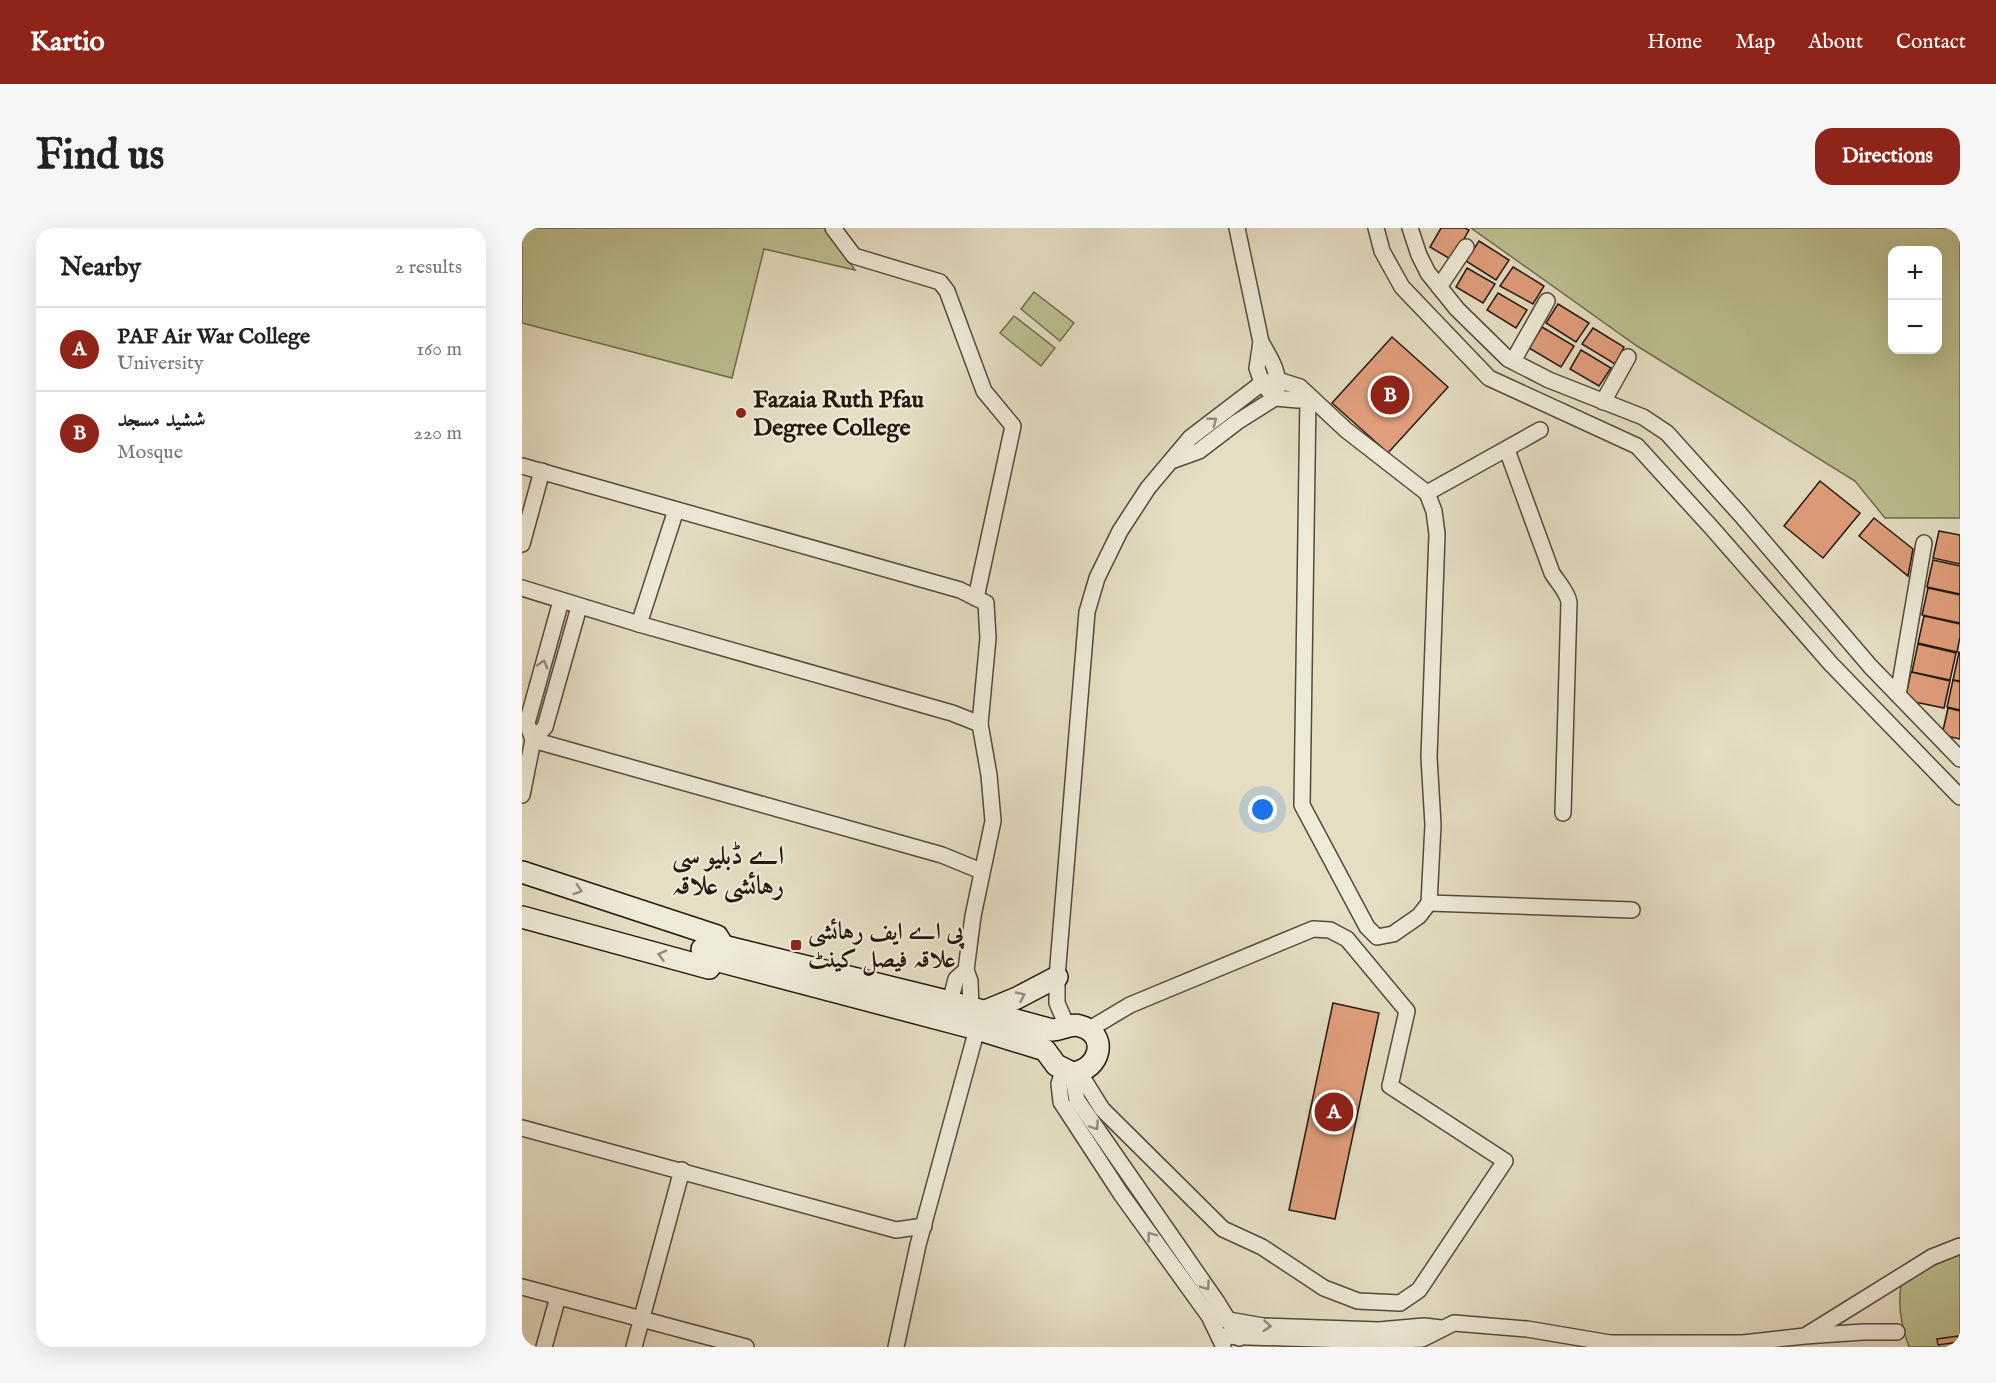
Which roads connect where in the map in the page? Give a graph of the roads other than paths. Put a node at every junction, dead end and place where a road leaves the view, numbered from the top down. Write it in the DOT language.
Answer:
graph roads {
  1 [pos="833,228"];
  2 [pos="1237,228"];
  3 [pos="1376,228"];
  4 [pos="1410,228"];
  5 [pos="1466,247"];
  6 [pos="1439,287"];
  7 [pos="1547,302"];
  8 [pos="1261,342"];
  9 [pos="1628,357"];
  10 [pos="1513,361"];
  11 [pos="1278,380"];
  12 [pos="1262,383"];
  13 [pos="1308,396"];
  14 [pos="1275,398"];
  15 [pos="1603,402"];
  16 [pos="1540,430"];
  17 [pos="1507,450"];
  18 [pos="1171,461"];
  19 [pos="522,466"];
  20 [pos="542,471"];
  21 [pos="1427,493"];
  22 [pos="676,510"];
  23 [pos="1924,543"];
  24 [pos="522,544"];
  25 [pos="522,588"];
  26 [pos="976,598"];
  27 [pos="561,601"];
  28 [pos="579,607"];
  29 [pos="639,624"];
  30 [pos="1898,695"];
  31 [pos="980,724"];
  32 [pos="533,740"];
  33 [pos="1960,759"];
  34 [pos="522,795"];
  35 [pos="1960,796"];
  36 [pos="1563,813"];
  37 [pos="981,871"];
  38 [pos="522,872"];
  39 [pos="1429,903"];
  40 [pos="1632,910"];
  41 [pos="522,917"];
  42 [pos="719,953"];
  43 [pos="966,970"];
  44 [pos="1057,977"];
  45 [pos="898,999"];
  46 [pos="970,1013"];
  47 [pos="1067,1026"];
  48 [pos="1088,1030"];
  49 [pos="1071,1072"];
  50 [pos="522,1128"];
  51 [pos="682,1170"];
  52 [pos="924,1226"];
  53 [pos="1960,1246"];
  54 [pos="522,1287"];
  55 [pos="558,1296"];
  56 [pos="1209,1316"];
  57 [pos="642,1318"];
  58 [pos="1229,1320"];
  59 [pos="1441,1328"];
  60 [pos="1897,1332"];
  61 [pos="1805,1336"];
  62 [pos="1239,1338"];
  63 [pos="1221,1342"];
  64 [pos="1579,1342"];
  65 [pos="1743,1345"];
  66 [pos="544,1347"];
  67 [pos="634,1347"];
  68 [pos="746,1347"];
  69 [pos="896,1347"];
  1 -- 26 [label="street"];
  2 -- 8 [label="street"];
  3 -- 35 [label="street"];
  4 -- 6 [label="street"];
  5 -- 6 [label="street"];
  6 -- 10 [label="street"];
  7 -- 10 [label="street"];
  8 -- 11 [label="street"];
  8 -- 12 [label="street"];
  9 -- 15 [label="street"];
  10 -- 15 [label="street"];
  11 -- 12 [label="street"];
  11 -- 13 [label="street"];
  11 -- 14 [label="street"];
  12 -- 14 [label="street"];
  18 -- 12 [label="street, one-way"];
  13 -- 14 [label="street"];
  13 -- 21 [label="street"];
  13 -- 39 [label="street"];
  14 -- 18 [label="street"];
  15 -- 30 [label="street"];
  16 -- 17 [label="street"];
  17 -- 21 [label="street"];
  17 -- 36 [label="street"];
  18 -- 44 [label="street"];
  19 -- 20 [label="street"];
  20 -- 22 [label="street"];
  20 -- 24 [label="street"];
  21 -- 39 [label="street"];
  22 -- 26 [label="street"];
  22 -- 29 [label="street"];
  23 -- 30 [label="street"];
  25 -- 27 [label="street"];
  26 -- 31 [label="street"];
  27 -- 28 [label="street"];
  32 -- 27 [label="street, one-way"];
  28 -- 29 [label="street"];
  28 -- 32 [label="street"];
  29 -- 31 [label="street"];
  30 -- 33 [label="street"];
  31 -- 37 [label="street"];
  32 -- 34 [label="street"];
  32 -- 37 [label="street"];
  37 -- 43 [label="street"];
  38 -- 42 [label="street, one-way"];
  39 -- 40 [label="street"];
  42 -- 41 [label="street, one-way"];
  42 -- 45 [label="street"];
  43 -- 46 [label="street"];
  43 -- 46 [label="street"];
  46 -- 44 [label="street, one-way"];
  44 -- 47 [label="street"];
  45 -- 46 [label="street"];
  45 -- 46 [label="street"];
  46 -- 47 [label="street"];
  46 -- 49 [label="street"];
  46 -- 52 [label="street"];
  47 -- 48 [label="street"];
  48 -- 49 [label="street"];
  48 -- 49 [label="street"];
  56 -- 49 [label="street, one-way"];
  49 -- 58 [label="street, one-way"];
  50 -- 51 [label="street"];
  51 -- 52 [label="street"];
  51 -- 57 [label="street"];
  52 -- 69 [label="street"];
  53 -- 61 [label="street"];
  54 -- 55 [label="street"];
  55 -- 57 [label="street"];
  55 -- 66 [label="street"];
  56 -- 58 [label="street"];
  56 -- 63 [label="street"];
  57 -- 67 [label="street"];
  57 -- 68 [label="street"];
  58 -- 59 [label="street, one-way"];
  58 -- 62 [label="street"];
  59 -- 62 [label="street"];
  59 -- 64 [label="street"];
  60 -- 61 [label="street"];
  61 -- 65 [label="street"];
  62 -- 63 [label="street"];
  64 -- 65 [label="street"];
}
